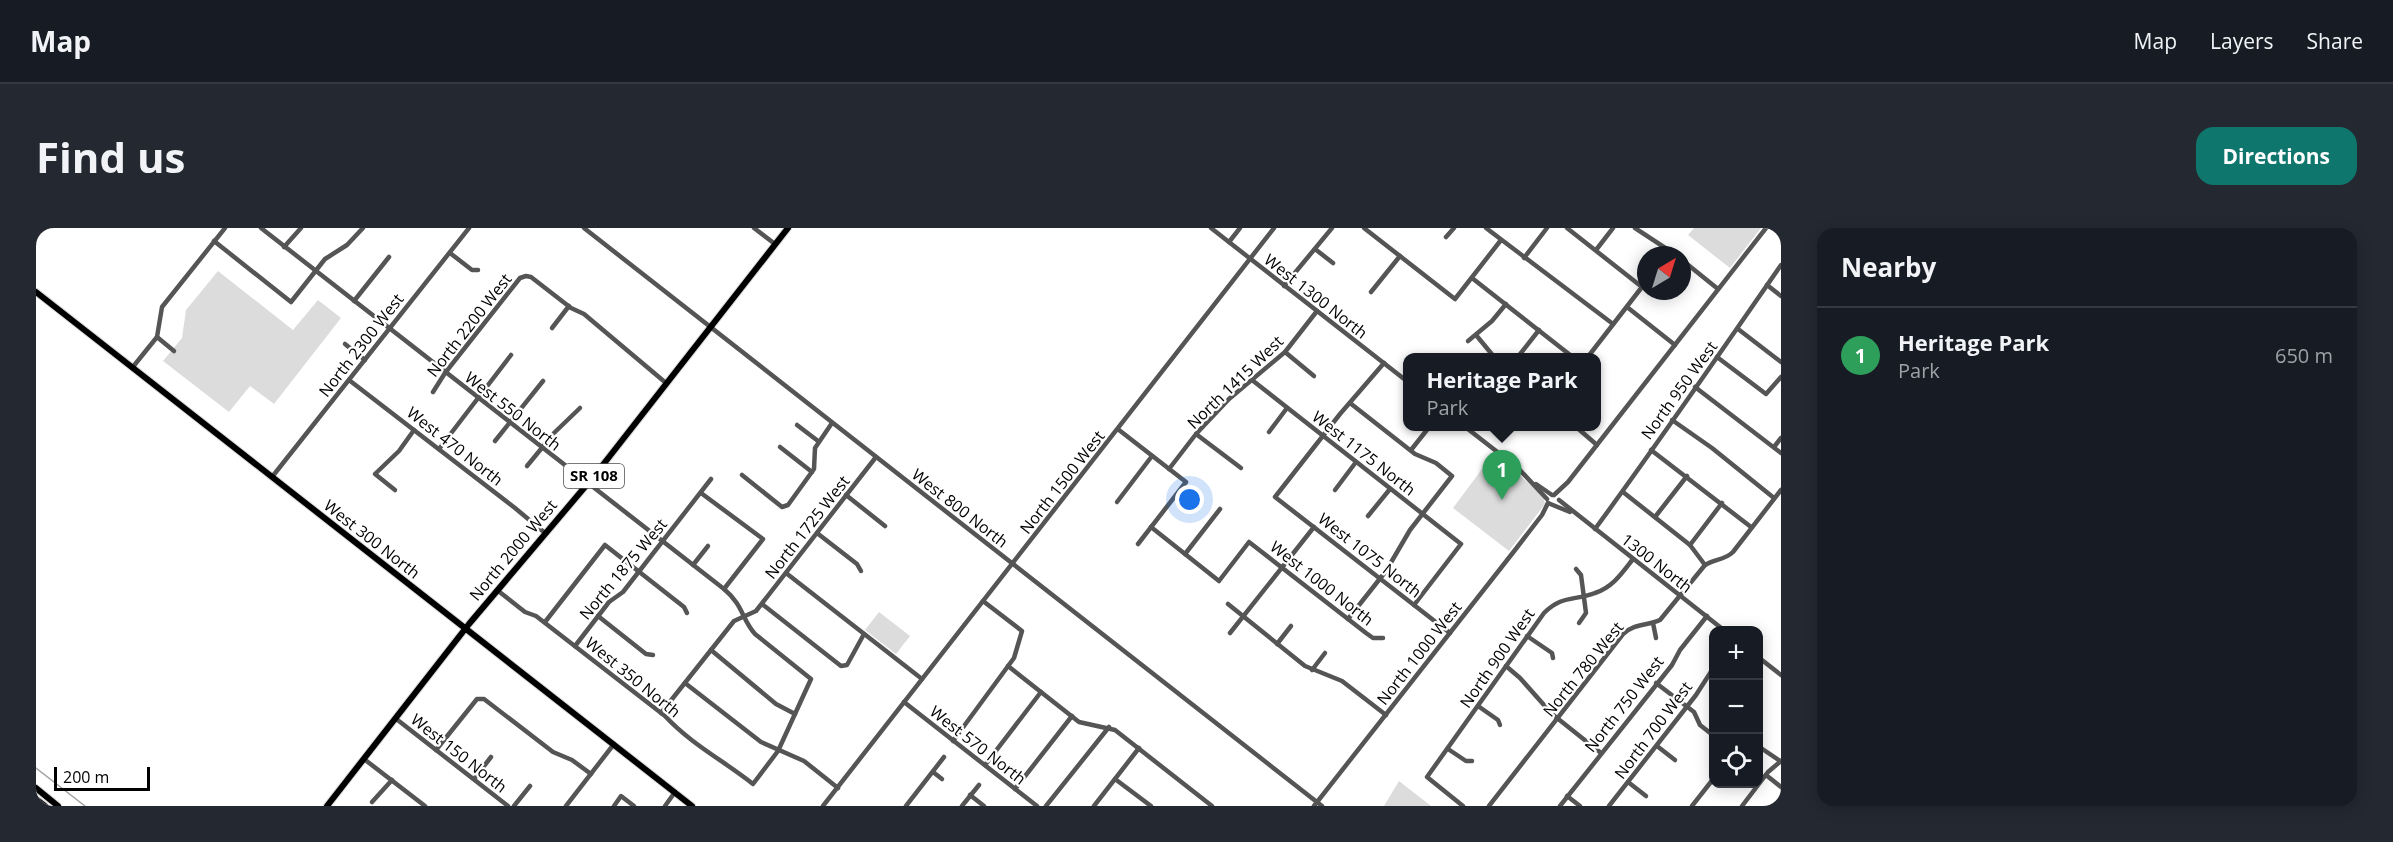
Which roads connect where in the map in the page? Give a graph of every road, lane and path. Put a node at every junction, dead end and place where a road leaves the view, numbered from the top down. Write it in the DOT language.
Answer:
graph roads {
  1 [pos="225,228"];
  2 [pos="261,228"];
  3 [pos="302,228"];
  4 [pos="363,228"];
  5 [pos="469,228"];
  6 [pos="584,228"];
  7 [pos="754,228"];
  8 [pos="788,228"];
  9 [pos="1211,228"];
  10 [pos="1240,228"];
  11 [pos="1274,228"];
  12 [pos="1332,228"];
  13 [pos="1364,228"];
  14 [pos="1454,228"];
  15 [pos="1486,228"];
  16 [pos="1547,228"];
  17 [pos="1567,228"];
  18 [pos="1613,228"];
  19 [pos="1635,228"];
  20 [pos="1766,228"];
  21 [pos="1446,237"];
  22 [pos="1502,240"];
  23 [pos="214,241"];
  24 [pos="1229,242"];
  25 [pos="775,244"];
  26 [pos="1662,246"];
  27 [pos="284,247"];
  28 [pos="1315,249"];
  29 [pos="1596,250"];
  30 [pos="450,253"];
  31 [pos="1400,256"];
  32 [pos="389,257"];
  33 [pos="1524,258"];
  34 [pos="1250,259"];
  35 [pos="1333,263"];
  36 [pos="1781,265"];
  37 [pos="1691,267"];
  38 [pos="478,270"];
  39 [pos="315,271"];
  40 [pos="1472,278"];
  41 [pos="1767,285"];
  42 [pos="1284,286"];
  43 [pos="1718,289"];
  44 [pos="36,292"];
  45 [pos="1371,292"];
  46 [pos="1781,296"];
  47 [pos="354,301"];
  48 [pos="1506,304"];
  49 [pos="569,306"];
  50 [pos="1627,307"];
  51 [pos="1317,311"];
  52 [pos="1613,324"];
  53 [pos="710,327"];
  54 [pos="552,328"];
  55 [pos="390,329"];
  56 [pos="1738,329"];
  57 [pos="1539,330"];
  58 [pos="1476,335"];
  59 [pos="157,337"];
  60 [pos="1468,341"];
  61 [pos="345,344"];
  62 [pos="1675,345"];
  63 [pos="174,351"];
  64 [pos="1285,352"];
  65 [pos="1492,353"];
  66 [pos="1520,353"];
  67 [pos="1569,353"];
  68 [pos="1590,353"];
  69 [pos="511,355"];
  70 [pos="1717,357"];
  71 [pos="365,360"];
  72 [pos="1781,362"];
  73 [pos="1384,363"];
  74 [pos="132,368"];
  75 [pos="446,373"];
  76 [pos="1314,376"];
  77 [pos="1781,376"];
  78 [pos="1403,379"];
  79 [pos="349,380"];
  80 [pos="1252,380"];
  81 [pos="543,381"];
  82 [pos="666,383"];
  83 [pos="1695,387"];
  84 [pos="433,392"];
  85 [pos="478,398"];
  86 [pos="1350,403"];
  87 [pos="580,408"];
  88 [pos="1287,408"];
  89 [pos="1672,420"];
  90 [pos="509,423"];
  91 [pos="832,423"];
  92 [pos="797,425"];
  93 [pos="414,430"];
  94 [pos="1119,430"];
  95 [pos="1426,431"];
  96 [pos="1470,431"];
  97 [pos="1581,431"];
  98 [pos="1269,432"];
  99 [pos="1196,434"];
  100 [pos="1322,436"];
  101 [pos="1781,438"];
  102 [pos="495,441"];
  103 [pos="818,441"];
  104 [pos="1597,445"];
  105 [pos="780,447"];
  106 [pos="1774,447"];
  107 [pos="542,448"];
  108 [pos="439,449"];
  109 [pos="1411,450"];
  110 [pos="1651,450"];
  111 [pos="1781,453"];
  112 [pos="1152,456"];
  113 [pos="876,457"];
  114 [pos="1356,462"];
  115 [pos="527,466"];
  116 [pos="1241,468"];
  117 [pos="1169,469"];
  118 [pos="812,472"];
  119 [pos="742,475"];
  120 [pos="1687,476"];
  121 [pos="272,477"];
  122 [pos="711,479"];
  123 [pos="1529,479"];
  124 [pos="587,483"];
  125 [pos="1390,489"];
  126 [pos="395,490"];
  127 [pos="1335,490"];
  128 [pos="1781,490"];
  129 [pos="1623,492"];
  130 [pos="700,493"];
  131 [pos="846,495"];
  132 [pos="1556,497"];
  133 [pos="1774,498"];
  134 [pos="1118,502"];
  135 [pos="1722,503"];
  136 [pos="1550,504"];
  137 [pos="1220,509"];
  138 [pos="1423,514"];
  139 [pos="1575,514"];
  140 [pos="1368,516"];
  141 [pos="1655,517"];
  142 [pos="885,526"];
  143 [pos="1151,527"];
  144 [pos="1314,527"];
  145 [pos="1751,527"];
  146 [pos="1595,529"];
  147 [pos="545,533"];
  148 [pos="817,533"];
  149 [pos="662,542"];
  150 [pos="1138,544"];
  151 [pos="1690,545"];
  152 [pos="708,546"];
  153 [pos="1185,554"];
  154 [pos="1633,559"];
  155 [pos="1012,564"];
  156 [pos="693,565"];
  157 [pos="1705,565"];
  158 [pos="1283,568"];
  159 [pos="1576,569"];
  160 [pos="861,571"];
  161 [pos="639,572"];
  162 [pos="786,573"];
  163 [pos="1380,579"];
  164 [pos="496,590"];
  165 [pos="724,590"];
  166 [pos="1584,596"];
  167 [pos="1680,596"];
  168 [pos="983,601"];
  169 [pos="762,604"];
  170 [pos="1228,604"];
  171 [pos="1414,605"];
  172 [pos="687,613"];
  173 [pos="598,616"];
  174 [pos="1707,616"];
  175 [pos="746,617"];
  176 [pos="1244,617"];
  177 [pos="1348,619"];
  178 [pos="545,622"];
  179 [pos="1580,623"];
  180 [pos="1653,623"];
  181 [pos="1291,626"];
  182 [pos="1720,626"];
  183 [pos="465,629"];
  184 [pos="1230,633"];
  185 [pos="1450,633"];
  186 [pos="864,634"];
  187 [pos="1527,636"];
  188 [pos="1383,638"];
  189 [pos="1656,638"];
  190 [pos="1278,644"];
  191 [pos="575,646"];
  192 [pos="711,650"];
  193 [pos="1326,653"];
  194 [pos="653,655"];
  195 [pos="1553,658"];
  196 [pos="1763,661"];
  197 [pos="1008,666"];
  198 [pos="1506,666"];
  199 [pos="1312,670"];
  200 [pos="1709,673"];
  201 [pos="1781,675"];
  202 [pos="922,679"];
  203 [pos="685,683"];
  204 [pos="1656,683"];
  205 [pos="1041,692"];
  206 [pos="904,702"];
  207 [pos="1478,706"];
  208 [pos="1688,706"];
  209 [pos="661,713"];
  210 [pos="795,714"];
  211 [pos="1386,715"];
  212 [pos="1072,716"];
  213 [pos="395,718"];
  214 [pos="1557,719"];
  215 [pos="1500,725"];
  216 [pos="1109,727"];
  217 [pos="1712,734"];
  218 [pos="953,741"];
  219 [pos="614,744"];
  220 [pos="1657,746"];
  221 [pos="1139,748"];
  222 [pos="1448,748"];
  223 [pos="1763,749"];
  224 [pos="436,750"];
  225 [pos="778,751"];
  226 [pos="1601,753"];
  227 [pos="491,757"];
  228 [pos="944,758"];
  229 [pos="364,759"];
  230 [pos="1675,760"];
  231 [pos="1472,761"];
  232 [pos="1781,761"];
  233 [pos="985,765"];
  234 [pos="933,772"];
  235 [pos="591,774"];
  236 [pos="1766,775"];
  237 [pos="1115,778"];
  238 [pos="474,779"];
  239 [pos="942,779"];
  240 [pos="392,780"];
  241 [pos="1628,782"];
  242 [pos="1709,783"];
  243 [pos="979,785"];
  244 [pos="530,786"];
  245 [pos="1781,787"];
  246 [pos="36,788"];
  247 [pos="838,788"];
  248 [pos="1015,789"];
  249 [pos="675,792"];
  250 [pos="970,795"];
  251 [pos="1567,796"];
  252 [pos="1646,796"];
  253 [pos="36,799"];
  254 [pos="372,802"];
  255 [pos="908,804"];
  256 [pos="1318,805"];
  257 [pos="45,806"];
  258 [pos="58,806"];
  259 [pos="327,806"];
  260 [pos="425,806"];
  261 [pos="508,806"];
  262 [pos="514,806"];
  263 [pos="566,806"];
  264 [pos="614,806"];
  265 [pos="634,806"];
  266 [pos="665,806"];
  267 [pos="692,806"];
  268 [pos="823,806"];
  269 [pos="915,806"];
  270 [pos="962,806"];
  271 [pos="984,806"];
  272 [pos="1036,806"];
  273 [pos="1046,806"];
  274 [pos="1094,806"];
  275 [pos="1150,806"];
  276 [pos="1212,806"];
  277 [pos="1463,806"];
  278 [pos="1489,806"];
  279 [pos="1560,806"];
  280 [pos="1580,806"];
  281 [pos="1610,806"];
  282 [pos="1692,806"];
  283 [pos="1742,806"];
  1 -- 23 [label="street"];
  2 -- 27 [label="street, West 550 North"];
  3 -- 27 [label="street"];
  4 -- 39 [label="street"];
  5 -- 30 [label="street, North 2300 West"];
  6 -- 53 [label="street, West 800 North"];
  7 -- 25 [label="street"];
  8 -- 25 [label="main road, North 2000 West / SR 108"];
  9 -- 24 [label="street, West 1300 North"];
  10 -- 24 [label="street"];
  11 -- 34 [label="street, North 1500 West"];
  12 -- 28 [label="street"];
  13 -- 31 [label="street"];
  14 -- 21 [label="street"];
  15 -- 22 [label="street"];
  16 -- 33 [label="street"];
  17 -- 29 [label="street"];
  18 -- 29 [label="street"];
  19 -- 26 [label="street"];
  20 -- 43 [label="street"];
  22 -- 33 [label="street"];
  22 -- 40 [label="street"];
  23 -- 39 [label="street"];
  23 -- 59 [label="street"];
  24 -- 34 [label="street, West 1300 North"];
  25 -- 53 [label="main road, North 2000 West / SR 108"];
  27 -- 39 [label="street, West 550 North"];
  28 -- 35 [label="street"];
  28 -- 42 [label="street"];
  29 -- 50 [label="street"];
  30 -- 38 [label="street"];
  30 -- 55 [label="street, North 2300 West"];
  31 -- 40 [label="street"];
  31 -- 45 [label="street"];
  32 -- 47 [label="street"];
  33 -- 52 [label="street"];
  34 -- 42 [label="street, West 1300 North"];
  34 -- 94 [label="street, North 1500 West"];
  36 -- 41 [label="street, North 950 West"];
  37 -- 43 [label="street"];
  39 -- 47 [label="street, West 550 North"];
  40 -- 48 [label="street"];
  41 -- 46 [label="street"];
  41 -- 56 [label="street, North 950 West"];
  42 -- 51 [label="street, West 1300 North"];
  43 -- 62 [label="street"];
  44 -- 74 [label="main road, West 300 North"];
  47 -- 55 [label="street, West 550 North"];
  48 -- 57 [label="street"];
  48 -- 58 [label="street"];
  49 -- 54 [label="street"];
  49 -- 75 [label="street, North 2200 West"];
  49 -- 82 [label="street"];
  50 -- 52 [label="street"];
  50 -- 62 [label="street"];
  51 -- 64 [label="street, North 1415 West"];
  51 -- 73 [label="street, West 1300 North"];
  52 -- 68 [label="street"];
  53 -- 82 [label="main road, North 2000 West / SR 108"];
  53 -- 91 [label="street, West 800 North"];
  55 -- 71 [label="street, North 2300 West"];
  55 -- 75 [label="street, West 550 North"];
  56 -- 70 [label="street, North 950 West"];
  56 -- 72 [label="street"];
  57 -- 66 [label="street"];
  57 -- 67 [label="street"];
  58 -- 60 [label="street"];
  58 -- 65 [label="street"];
  59 -- 63 [label="street"];
  59 -- 74 [label="street"];
  61 -- 71 [label="street"];
  62 -- 104 [label="street"];
  64 -- 76 [label="street"];
  64 -- 80 [label="street, North 1415 West"];
  69 -- 85 [label="street"];
  70 -- 77 [label="street"];
  70 -- 83 [label="street, North 950 West"];
  71 -- 79 [label="street, North 2300 West"];
  73 -- 78 [label="street, West 1300 North"];
  73 -- 86 [label="street"];
  74 -- 121 [label="main road, West 300 North"];
  75 -- 84 [label="street, North 2200 West"];
  75 -- 85 [label="street, West 550 North"];
  79 -- 93 [label="street, West 470 North"];
  79 -- 121 [label="street, North 2300 West"];
  80 -- 88 [label="street, West 1175 North"];
  80 -- 99 [label="street, North 1415 West"];
  81 -- 90 [label="street"];
  82 -- 124 [label="main road, North 2000 West / SR 108"];
  83 -- 89 [label="street, North 950 West"];
  83 -- 106 [label="street"];
  85 -- 90 [label="street, West 550 North"];
  85 -- 108 [label="street"];
  86 -- 100 [label="street"];
  86 -- 109 [label="street"];
  87 -- 107 [label="street"];
  88 -- 98 [label="street"];
  88 -- 100 [label="street, West 1175 North"];
  89 -- 110 [label="street, North 950 West"];
  89 -- 133 [label="street"];
  90 -- 102 [label="street"];
  90 -- 107 [label="street, West 550 North"];
  91 -- 103 [label="street"];
  91 -- 113 [label="street, West 800 North"];
  92 -- 103 [label="street"];
  93 -- 108 [label="street, West 470 North"];
  93 -- 126 [label="street"];
  94 -- 112 [label="street"];
  94 -- 155 [label="street, North 1500 West"];
  95 -- 109 [label="street"];
  96 -- 123 [label="street"];
  97 -- 104 [label="street"];
  99 -- 116 [label="street"];
  99 -- 117 [label="street, North 1415 West"];
  100 -- 114 [label="street, West 1175 North"];
  100 -- 144 [label="street, West 1075 North"];
  101 -- 106 [label="street"];
  103 -- 118 [label="street"];
  104 -- 132 [label="street"];
  105 -- 118 [label="street"];
  106 -- 111 [label="street"];
  107 -- 115 [label="street"];
  107 -- 124 [label="street, West 550 North"];
  108 -- 147 [label="street, West 470 North"];
  109 -- 138 [label="street"];
  110 -- 120 [label="street"];
  110 -- 129 [label="street, North 950 West"];
  112 -- 117 [label="street"];
  112 -- 134 [label="street"];
  113 -- 131 [label="street, North 1725 West"];
  113 -- 155 [label="street, West 800 North"];
  114 -- 125 [label="street, West 1175 North"];
  114 -- 127 [label="street"];
  117 -- 143 [label="street"];
  118 -- 119 [label="street"];
  120 -- 135 [label="street"];
  120 -- 141 [label="street"];
  121 -- 183 [label="main road, West 300 North"];
  122 -- 130 [label="street, North 1875 West"];
  123 -- 132 [label="street"];
  123 -- 136 [label="street"];
  124 -- 147 [label="main road, North 2000 West / SR 108"];
  124 -- 149 [label="street, West 550 North"];
  125 -- 138 [label="street, West 1175 North"];
  125 -- 140 [label="street"];
  128 -- 133 [label="street, North 780 West"];
  129 -- 141 [label="street"];
  129 -- 146 [label="street, North 950 West"];
  130 -- 149 [label="street, North 1875 West"];
  130 -- 165 [label="street"];
  131 -- 142 [label="street"];
  131 -- 148 [label="street, North 1725 West"];
  132 -- 136 [label="street"];
  132 -- 136 [label="street"];
  132 -- 139 [label="street, 1300 North"];
  133 -- 145 [label="street, North 780 West"];
  135 -- 145 [label="street"];
  135 -- 151 [label="street"];
  136 -- 139 [label="street, 1300 North"];
  136 -- 185 [label="street, North 1000 West"];
  137 -- 153 [label="street"];
  138 -- 163 [label="street"];
  138 -- 171 [label="street, West 1175 North"];
  139 -- 146 [label="street, 1300 North"];
  141 -- 151 [label="street"];
  143 -- 150 [label="street"];
  143 -- 153 [label="street"];
  144 -- 158 [label="street"];
  144 -- 163 [label="street, West 1075 North"];
  145 -- 157 [label="street, North 780 West"];
  146 -- 154 [label="street, 1300 North"];
  147 -- 164 [label="main road, North 2000 West / SR 108"];
  148 -- 160 [label="street"];
  148 -- 162 [label="street, North 1725 West"];
  149 -- 156 [label="street, West 550 North"];
  149 -- 161 [label="street, North 1875 West"];
  151 -- 157 [label="street"];
  152 -- 156 [label="street"];
  153 -- 158 [label="street, West 1000 North"];
  154 -- 166 [label="street, North 900 West"];
  154 -- 167 [label="street, 1300 North"];
  155 -- 168 [label="street, North 1500 West"];
  155 -- 256 [label="street, West 800 North"];
  156 -- 165 [label="street, West 550 North"];
  157 -- 167 [label="street, North 780 West"];
  158 -- 176 [label="street"];
  158 -- 177 [label="street, West 1000 North"];
  159 -- 166 [label="street"];
  161 -- 172 [label="street"];
  161 -- 173 [label="street, North 1875 West"];
  161 -- 178 [label="street"];
  162 -- 169 [label="street, North 1725 West"];
  162 -- 186 [label="street"];
  163 -- 171 [label="street, West 1075 North"];
  163 -- 177 [label="street"];
  164 -- 178 [label="street, West 350 North"];
  164 -- 183 [label="main road, North 2000 West / SR 108"];
  165 -- 175 [label="street, West 550 North"];
  166 -- 179 [label="street"];
  166 -- 187 [label="street, North 900 West"];
  167 -- 174 [label="street, 1300 North"];
  167 -- 180 [label="street, North 780 West"];
  168 -- 197 [label="street"];
  168 -- 202 [label="street, North 1500 West"];
  169 -- 175 [label="street, North 1725 West"];
  169 -- 186 [label="street"];
  170 -- 176 [label="street"];
  171 -- 185 [label="street, West 1075 North"];
  173 -- 191 [label="street, North 1875 West"];
  173 -- 194 [label="street"];
  174 -- 182 [label="street, 1300 North"];
  174 -- 204 [label="street, North 750 West"];
  175 -- 192 [label="street, North 1725 West"];
  175 -- 210 [label="street, West 550 North"];
  176 -- 184 [label="street"];
  176 -- 190 [label="street"];
  177 -- 188 [label="street, West 1000 North"];
  178 -- 191 [label="street, West 350 North"];
  180 -- 189 [label="street"];
  180 -- 214 [label="street, North 780 West"];
  181 -- 190 [label="street"];
  183 -- 213 [label="main road, North 2000 West / SR 108"];
  183 -- 219 [label="main road, West 300 North"];
  185 -- 211 [label="street, North 1000 West"];
  186 -- 202 [label="street"];
  187 -- 195 [label="street"];
  187 -- 198 [label="street, North 900 West"];
  190 -- 199 [label="street"];
  191 -- 209 [label="street, West 350 North"];
  192 -- 203 [label="street, North 1725 West"];
  192 -- 210 [label="street"];
  193 -- 199 [label="street"];
  196 -- 201 [label="street"];
  197 -- 205 [label="street"];
  197 -- 218 [label="street"];
  198 -- 207 [label="street, North 900 West"];
  198 -- 214 [label="street"];
  199 -- 211 [label="street"];
  200 -- 208 [label="street, North 700 West"];
  202 -- 206 [label="street, North 1500 West"];
  203 -- 209 [label="street, North 1725 West"];
  203 -- 225 [label="street"];
  204 -- 208 [label="street"];
  204 -- 226 [label="street, North 750 West"];
  205 -- 212 [label="street"];
  205 -- 233 [label="street"];
  206 -- 218 [label="street, West 570 North"];
  206 -- 247 [label="street, North 1500 West"];
  207 -- 215 [label="street"];
  207 -- 222 [label="street, North 900 West"];
  208 -- 217 [label="street"];
  208 -- 220 [label="street, North 700 West"];
  209 -- 225 [label="street, West 350 North"];
  210 -- 225 [label="street"];
  211 -- 256 [label="street, North 1000 West"];
  212 -- 216 [label="street"];
  212 -- 248 [label="street"];
  213 -- 224 [label="street, West 150 North"];
  213 -- 229 [label="main road, North 2000 West / SR 108"];
  214 -- 226 [label="street"];
  214 -- 278 [label="street, North 780 West"];
  216 -- 221 [label="street"];
  216 -- 273 [label="street"];
  218 -- 233 [label="street, West 570 North"];
  219 -- 235 [label="street"];
  219 -- 249 [label="main road, West 300 North"];
  220 -- 230 [label="street"];
  220 -- 241 [label="street, North 700 West"];
  221 -- 237 [label="street"];
  221 -- 276 [label="street"];
  222 -- 231 [label="street"];
  222 -- 277 [label="street, North 900 West"];
  223 -- 232 [label="street"];
  224 -- 235 [label="street"];
  224 -- 238 [label="street, West 150 North"];
  225 -- 247 [label="street"];
  226 -- 251 [label="street, North 750 West"];
  227 -- 238 [label="street"];
  228 -- 234 [label="street"];
  229 -- 240 [label="street"];
  229 -- 259 [label="main road, North 2000 West / SR 108"];
  232 -- 236 [label="street"];
  233 -- 248 [label="street, West 570 North"];
  234 -- 239 [label="street"];
  234 -- 255 [label="street"];
  235 -- 263 [label="street"];
  236 -- 245 [label="street"];
  236 -- 283 [label="street"];
  237 -- 274 [label="street"];
  237 -- 275 [label="street"];
  238 -- 261 [label="street, West 150 North"];
  240 -- 254 [label="street"];
  240 -- 260 [label="street"];
  241 -- 252 [label="street"];
  241 -- 281 [label="street, North 700 West"];
  242 -- 282 [label="street"];
  243 -- 250 [label="street"];
  244 -- 262 [label="street"];
  246 -- 258 [label="main road"];
  247 -- 268 [label="street, North 1500 West"];
  248 -- 272 [label="street, West 570 North"];
  249 -- 266 [label="street"];
  249 -- 267 [label="main road, West 300 North"];
  250 -- 270 [label="street"];
  250 -- 271 [label="street"];
  251 -- 279 [label="street, North 750 West"];
  251 -- 280 [label="street"];
  253 -- 257 [label="main road"];
  255 -- 269 [label="street"];
  264 -- 265 [label="street"];
}
